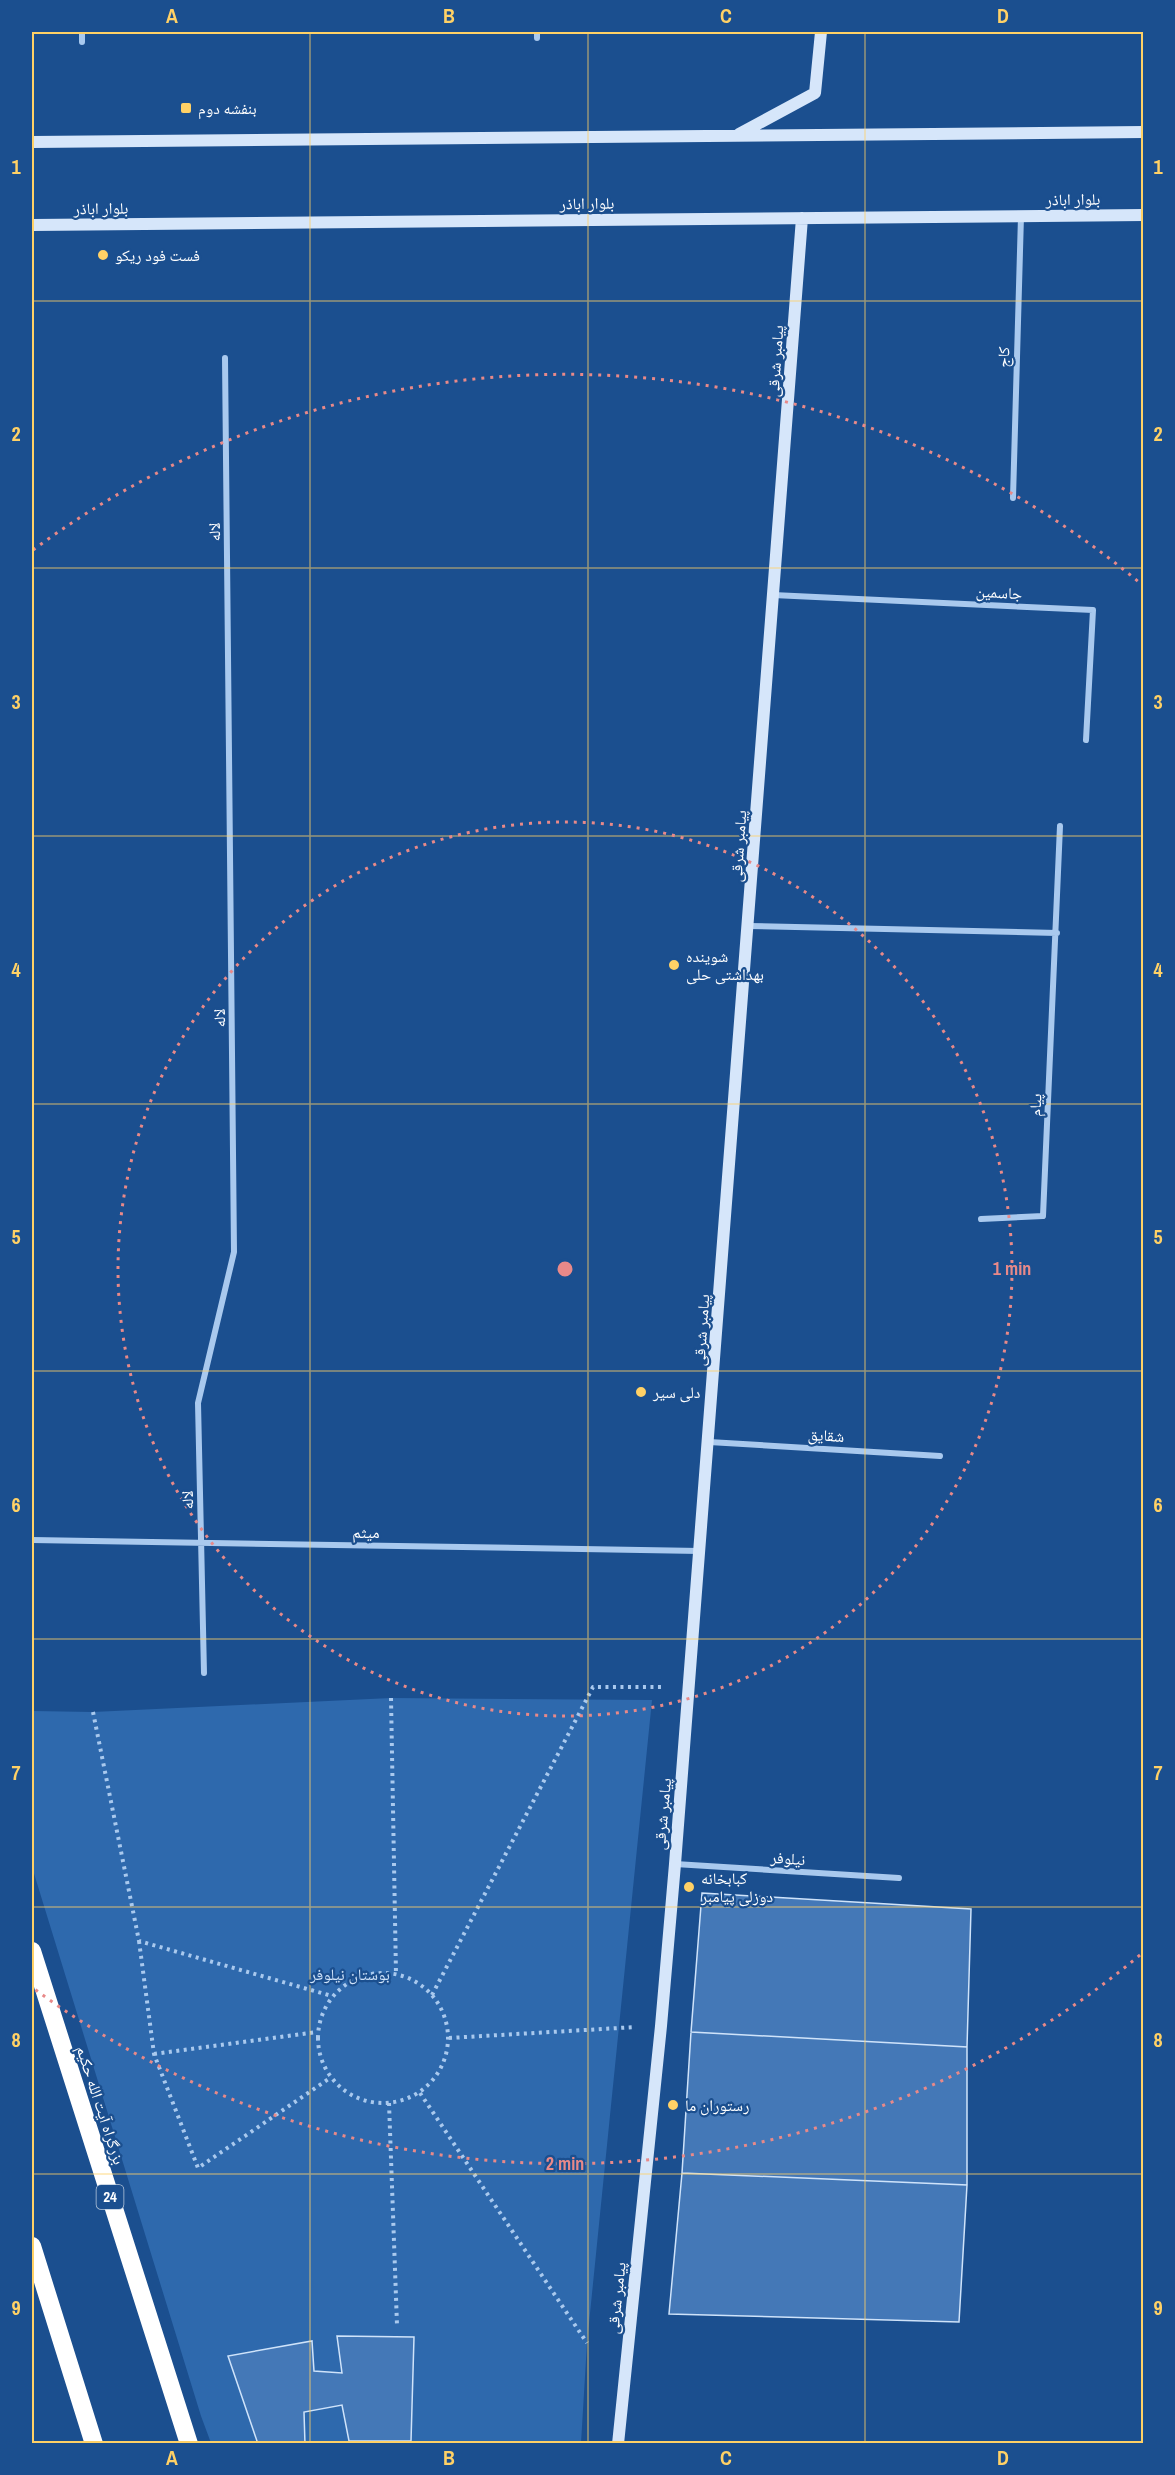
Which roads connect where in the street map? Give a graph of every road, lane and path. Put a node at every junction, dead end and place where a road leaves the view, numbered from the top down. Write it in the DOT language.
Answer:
graph roads {
  1 [pos="82,32"];
  2 [pos="821,32"];
  3 [pos="82,42"];
  4 [pos="1143,132"];
  5 [pos="736,136"];
  6 [pos="32,142"];
  7 [pos="1143,215"];
  8 [pos="1021,216"];
  9 [pos="802,218"];
  10 [pos="32,225"];
  11 [pos="225,358"];
  12 [pos="1012,498"];
  13 [pos="773,596"];
  14 [pos="1086,740"];
  15 [pos="1060,826"];
  16 [pos="748,926"];
  17 [pos="1057,933"];
  18 [pos="981,1219"];
  19 [pos="709,1442"];
  20 [pos="940,1456"];
  21 [pos="32,1540"];
  22 [pos="201,1543"];
  23 [pos="700,1551"];
  24 [pos="204,1673"];
  25 [pos="689,1687"];
  26 [pos="391,1698"];
  27 [pos="93,1712"];
  28 [pos="675,1864"];
  29 [pos="899,1878"];
  30 [pos="139,1941"];
  31 [pos="32,1951"];
  32 [pos="396,1974"];
  33 [pos="432,1995"];
  34 [pos="332,1996"];
  35 [pos="661,2026"];
  36 [pos="318,2032"];
  37 [pos="449,2038"];
  38 [pos="154,2054"];
  39 [pos="330,2078"];
  40 [pos="420,2093"];
  41 [pos="390,2103"];
  42 [pos="32,2246"];
  43 [pos="397,2325"];
  44 [pos="587,2343"];
  45 [pos="94,2444"];
  46 [pos="189,2444"];
  47 [pos="618,2444"];
  1 -- 3 [label="street"];
  2 -- 5 [label="street"];
  4 -- 5 [label="street"];
  5 -- 6 [label="street"];
  7 -- 8 [label="street, بلوار اباذر"];
  8 -- 9 [label="street, بلوار اباذر"];
  8 -- 12 [label="street, کاج"];
  9 -- 10 [label="street, بلوار اباذر"];
  9 -- 13 [label="street, پیامبر شرقی"];
  11 -- 22 [label="street, لاله"];
  13 -- 14 [label="street, جاسمین"];
  13 -- 16 [label="street, پیامبر شرقی"];
  15 -- 17 [label="street, پیام"];
  16 -- 17 [label="street"];
  16 -- 19 [label="street, پیامبر شرقی"];
  17 -- 18 [label="street, پیام"];
  19 -- 20 [label="street, شقایق"];
  19 -- 23 [label="street, پیامبر شرقی"];
  21 -- 22 [label="street, میثم"];
  22 -- 23 [label="street, میثم"];
  22 -- 24 [label="street, لاله"];
  23 -- 25 [label="street, پیامبر شرقی"];
  25 -- 28 [label="street, پیامبر شرقی"];
  25 -- 33 [label="path"];
  26 -- 32 [label="path"];
  27 -- 30 [label="path"];
  28 -- 29 [label="street, نیلوفر"];
  28 -- 35 [label="street, پیامبر شرقی"];
  30 -- 34 [label="path"];
  30 -- 38 [label="path"];
  31 -- 46 [label="highway, بزرگراه آیت الله حکیم / 24"];
  32 -- 33 [label="path"];
  32 -- 34 [label="path"];
  33 -- 37 [label="path"];
  34 -- 36 [label="path"];
  35 -- 37 [label="path"];
  35 -- 47 [label="street, پیامبر شرقی"];
  36 -- 38 [label="path"];
  36 -- 39 [label="path"];
  37 -- 40 [label="path"];
  38 -- 39 [label="path"];
  39 -- 41 [label="path"];
  40 -- 41 [label="path"];
  40 -- 44 [label="path"];
  41 -- 43 [label="path"];
  42 -- 45 [label="highway"];
}
